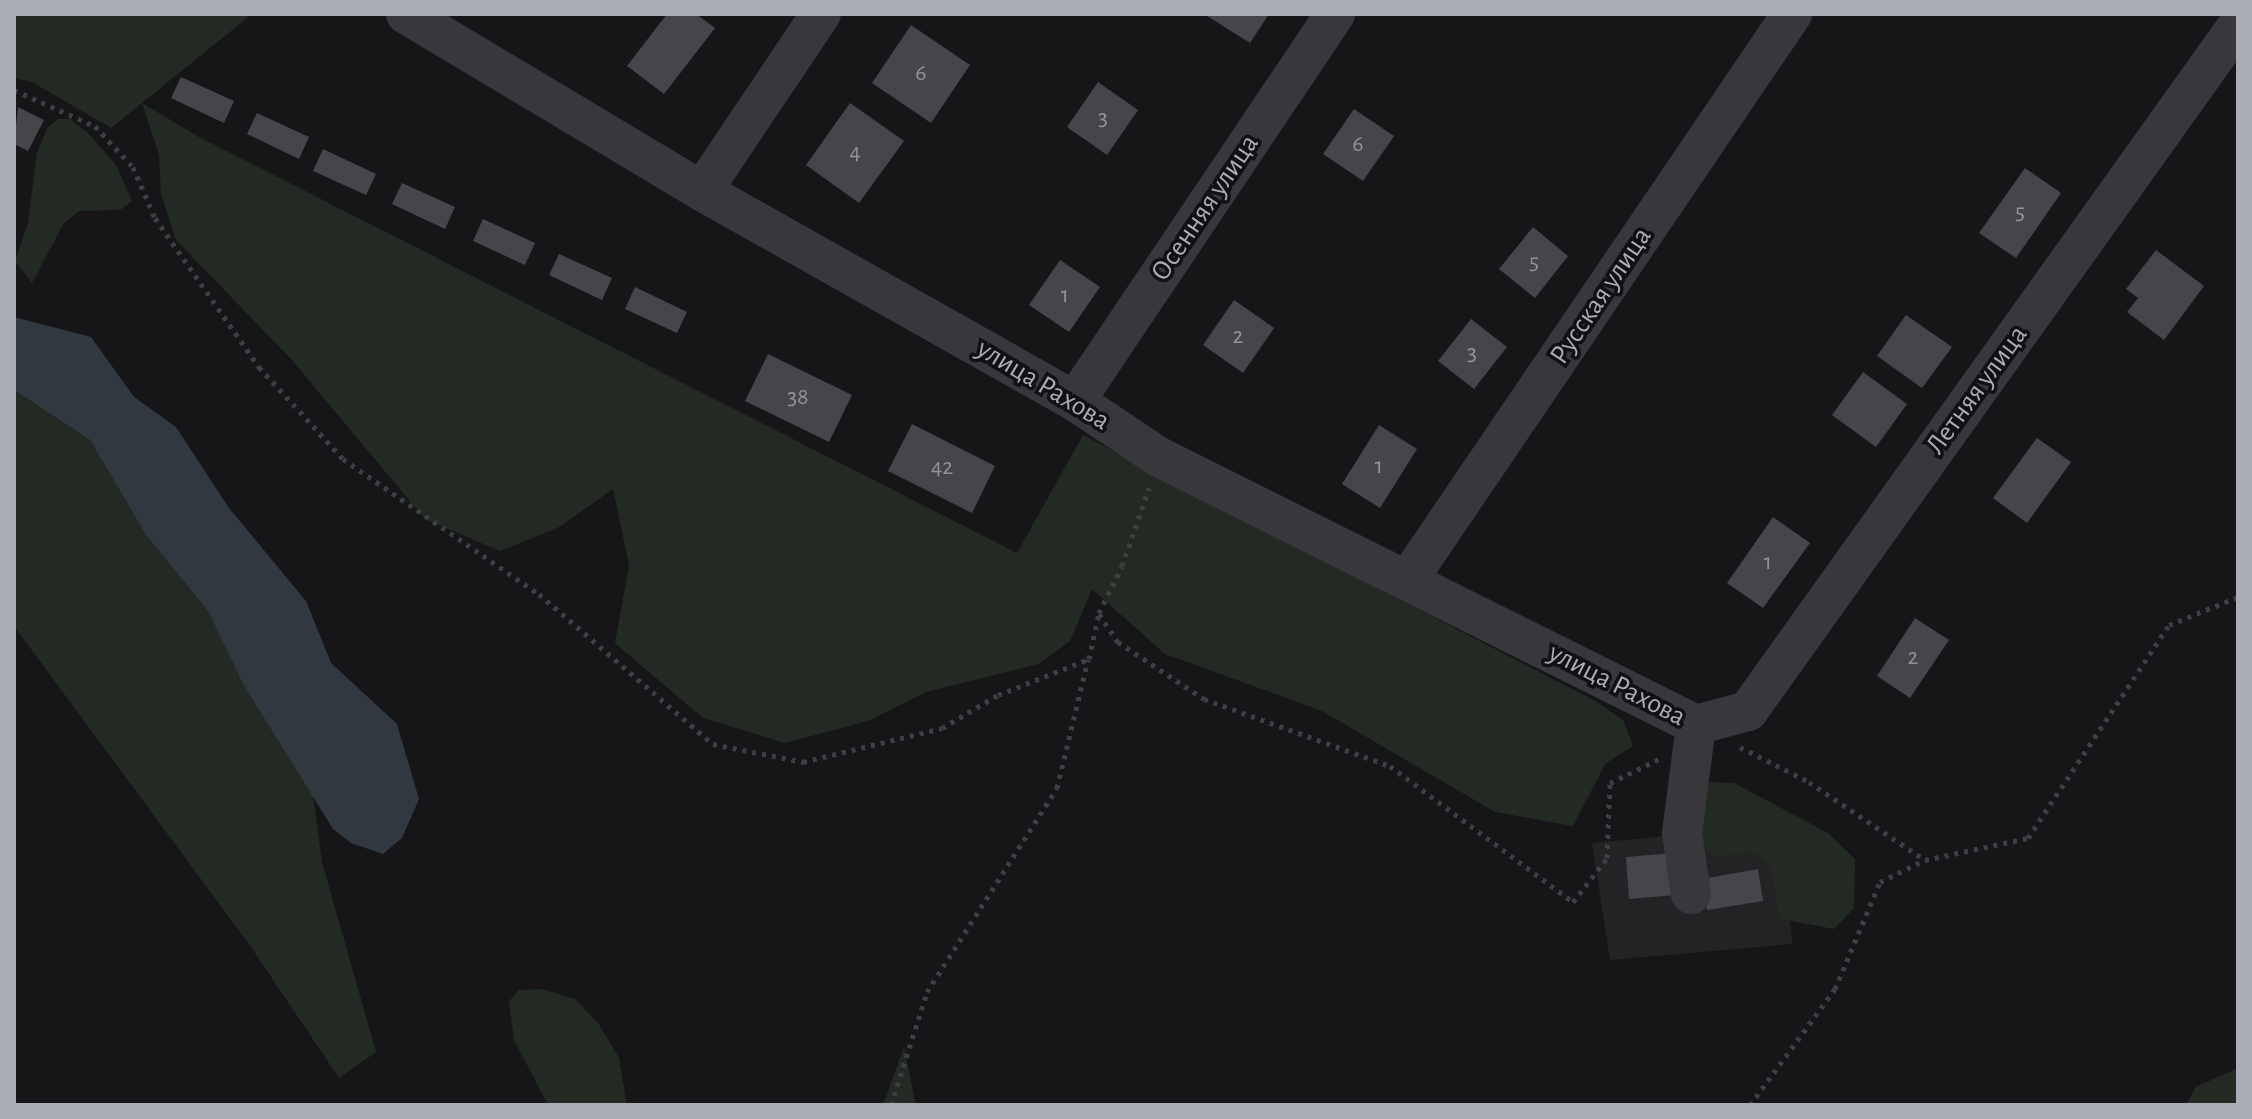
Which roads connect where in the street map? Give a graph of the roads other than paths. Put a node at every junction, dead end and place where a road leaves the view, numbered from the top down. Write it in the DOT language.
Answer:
graph roads {
  1 [pos="406,14"];
  2 [pos="821,14"];
  3 [pos="1335,14"];
  4 [pos="1792,14"];
  5 [pos="2238,25"];
  6 [pos="702,191"];
  7 [pos="1075,401"];
  8 [pos="1409,578"];
  9 [pos="1694,740"];
  10 [pos="1691,894"];
  1 -- 6 [label="street, улица Рахова"];
  2 -- 6 [label="street"];
  3 -- 7 [label="street, Осенняя улица"];
  4 -- 8 [label="street, Русская улица"];
  5 -- 9 [label="street, Летняя улица"];
  6 -- 7 [label="street, улица Рахова"];
  7 -- 8 [label="street, улица Рахова"];
  8 -- 9 [label="street, улица Рахова"];
  9 -- 10 [label="street"];
}
